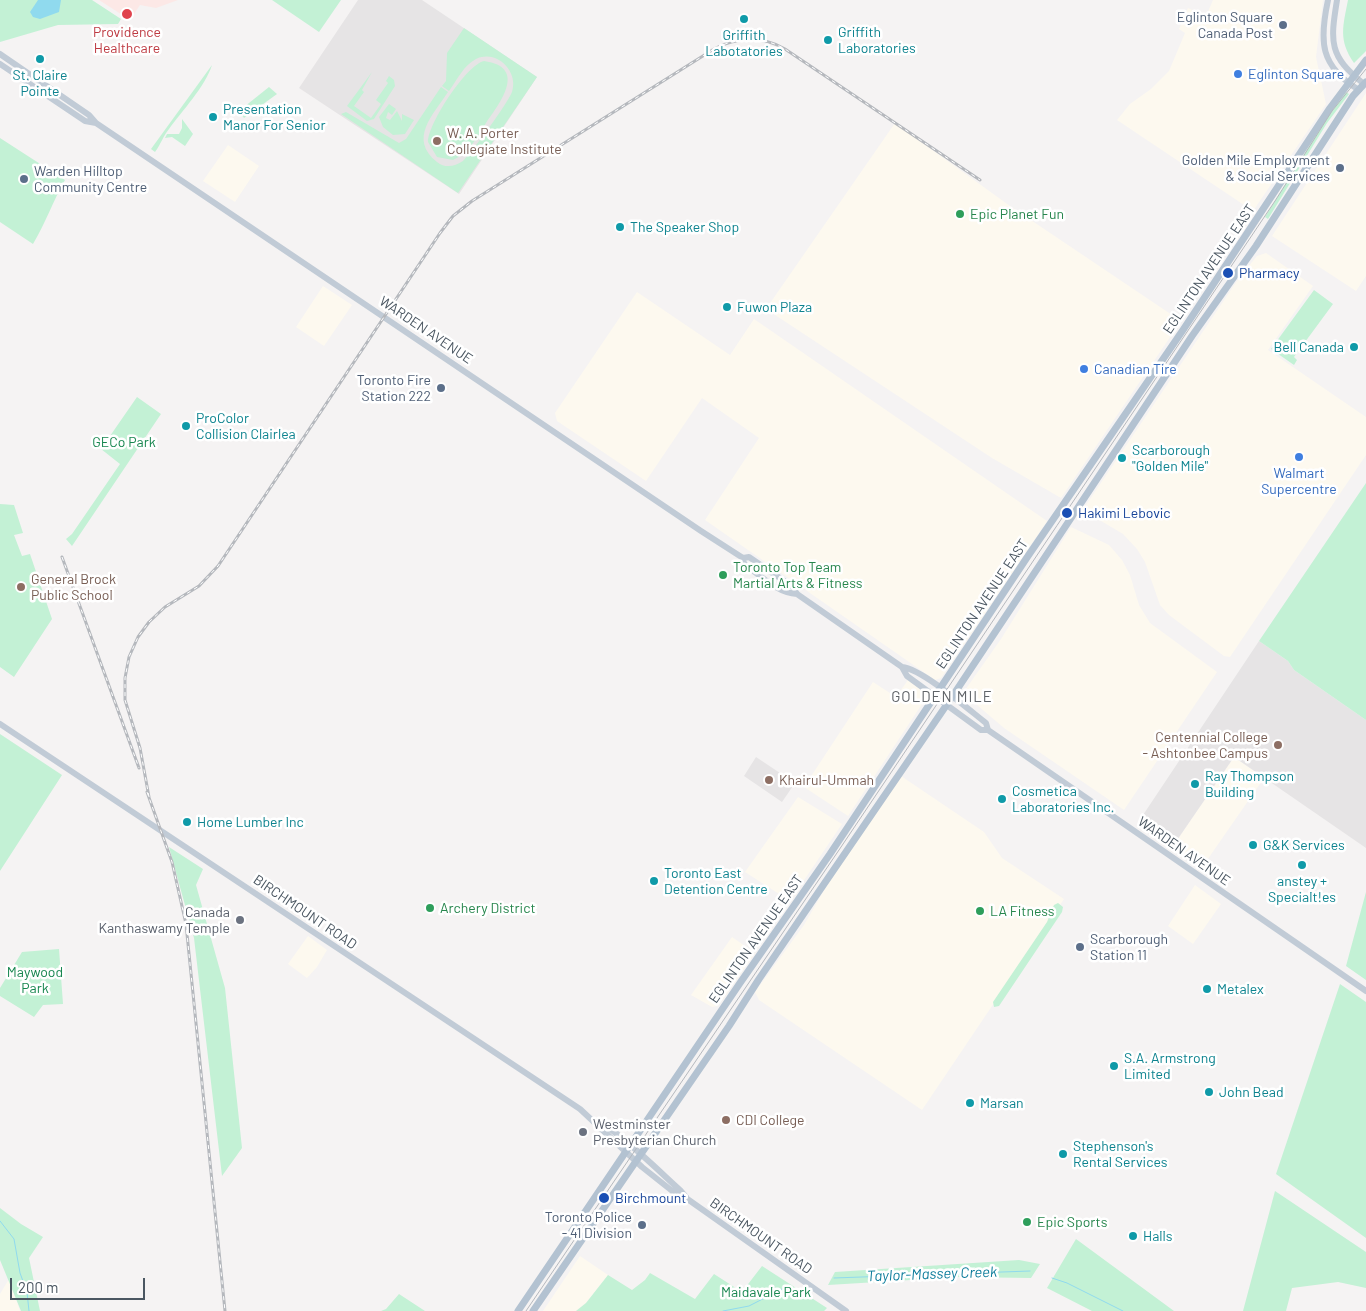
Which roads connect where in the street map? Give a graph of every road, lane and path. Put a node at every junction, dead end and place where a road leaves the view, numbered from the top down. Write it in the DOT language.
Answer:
graph roads {
  1 [pos="1328,0"];
  2 [pos="1337,0"];
  3 [pos="0,54"];
  4 [pos="1366,60"];
  5 [pos="0,64"];
  6 [pos="1353,75"];
  7 [pos="1347,83"];
  8 [pos="1363,85"];
  9 [pos="96,123"];
  10 [pos="902,668"];
  11 [pos="941,688"];
  12 [pos="936,696"];
  13 [pos="952,697"];
  14 [pos="947,704"];
  15 [pos="0,724"];
  16 [pos="988,730"];
  17 [pos="1366,991"];
  18 [pos="628,1149"];
  19 [pos="638,1158"];
  20 [pos="518,1311"];
  21 [pos="533,1311"];
  22 [pos="846,1311"];
  1 -- 7 [label="main road"];
  2 -- 6 [label="main road"];
  3 -- 9 [label="main road, WARDEN AVENUE"];
  4 -- 6 [label="main road, EGLINTON AVENUE EAST"];
  5 -- 9 [label="main road, WARDEN AVENUE"];
  6 -- 7 [label="main road, EGLINTON AVENUE EAST"];
  6 -- 8 [label="main road"];
  7 -- 8 [label="main road"];
  7 -- 11 [label="main road, EGLINTON AVENUE EAST"];
  8 -- 13 [label="main road, EGLINTON AVENUE EAST"];
  9 -- 10 [label="main road, WARDEN AVENUE"];
  10 -- 11 [label="main road, WARDEN AVENUE"];
  10 -- 12 [label="main road, WARDEN AVENUE"];
  11 -- 12 [label="main road, EGLINTON AVENUE EAST"];
  11 -- 13 [label="main road, WARDEN AVENUE"];
  12 -- 14 [label="main road, WARDEN AVENUE"];
  12 -- 18 [label="main road, EGLINTON AVENUE EAST"];
  13 -- 14 [label="main road, EGLINTON AVENUE EAST"];
  13 -- 16 [label="main road, WARDEN AVENUE"];
  14 -- 16 [label="main road, WARDEN AVENUE"];
  14 -- 19 [label="main road, EGLINTON AVENUE EAST"];
  15 -- 18 [label="main road, BIRCHMOUNT ROAD"];
  16 -- 17 [label="main road, WARDEN AVENUE"];
  18 -- 19 [label="main road, BIRCHMOUNT ROAD"];
  18 -- 20 [label="main road, EGLINTON AVENUE EAST"];
  19 -- 21 [label="main road, EGLINTON AVENUE EAST"];
  19 -- 22 [label="main road, BIRCHMOUNT ROAD"];
}
